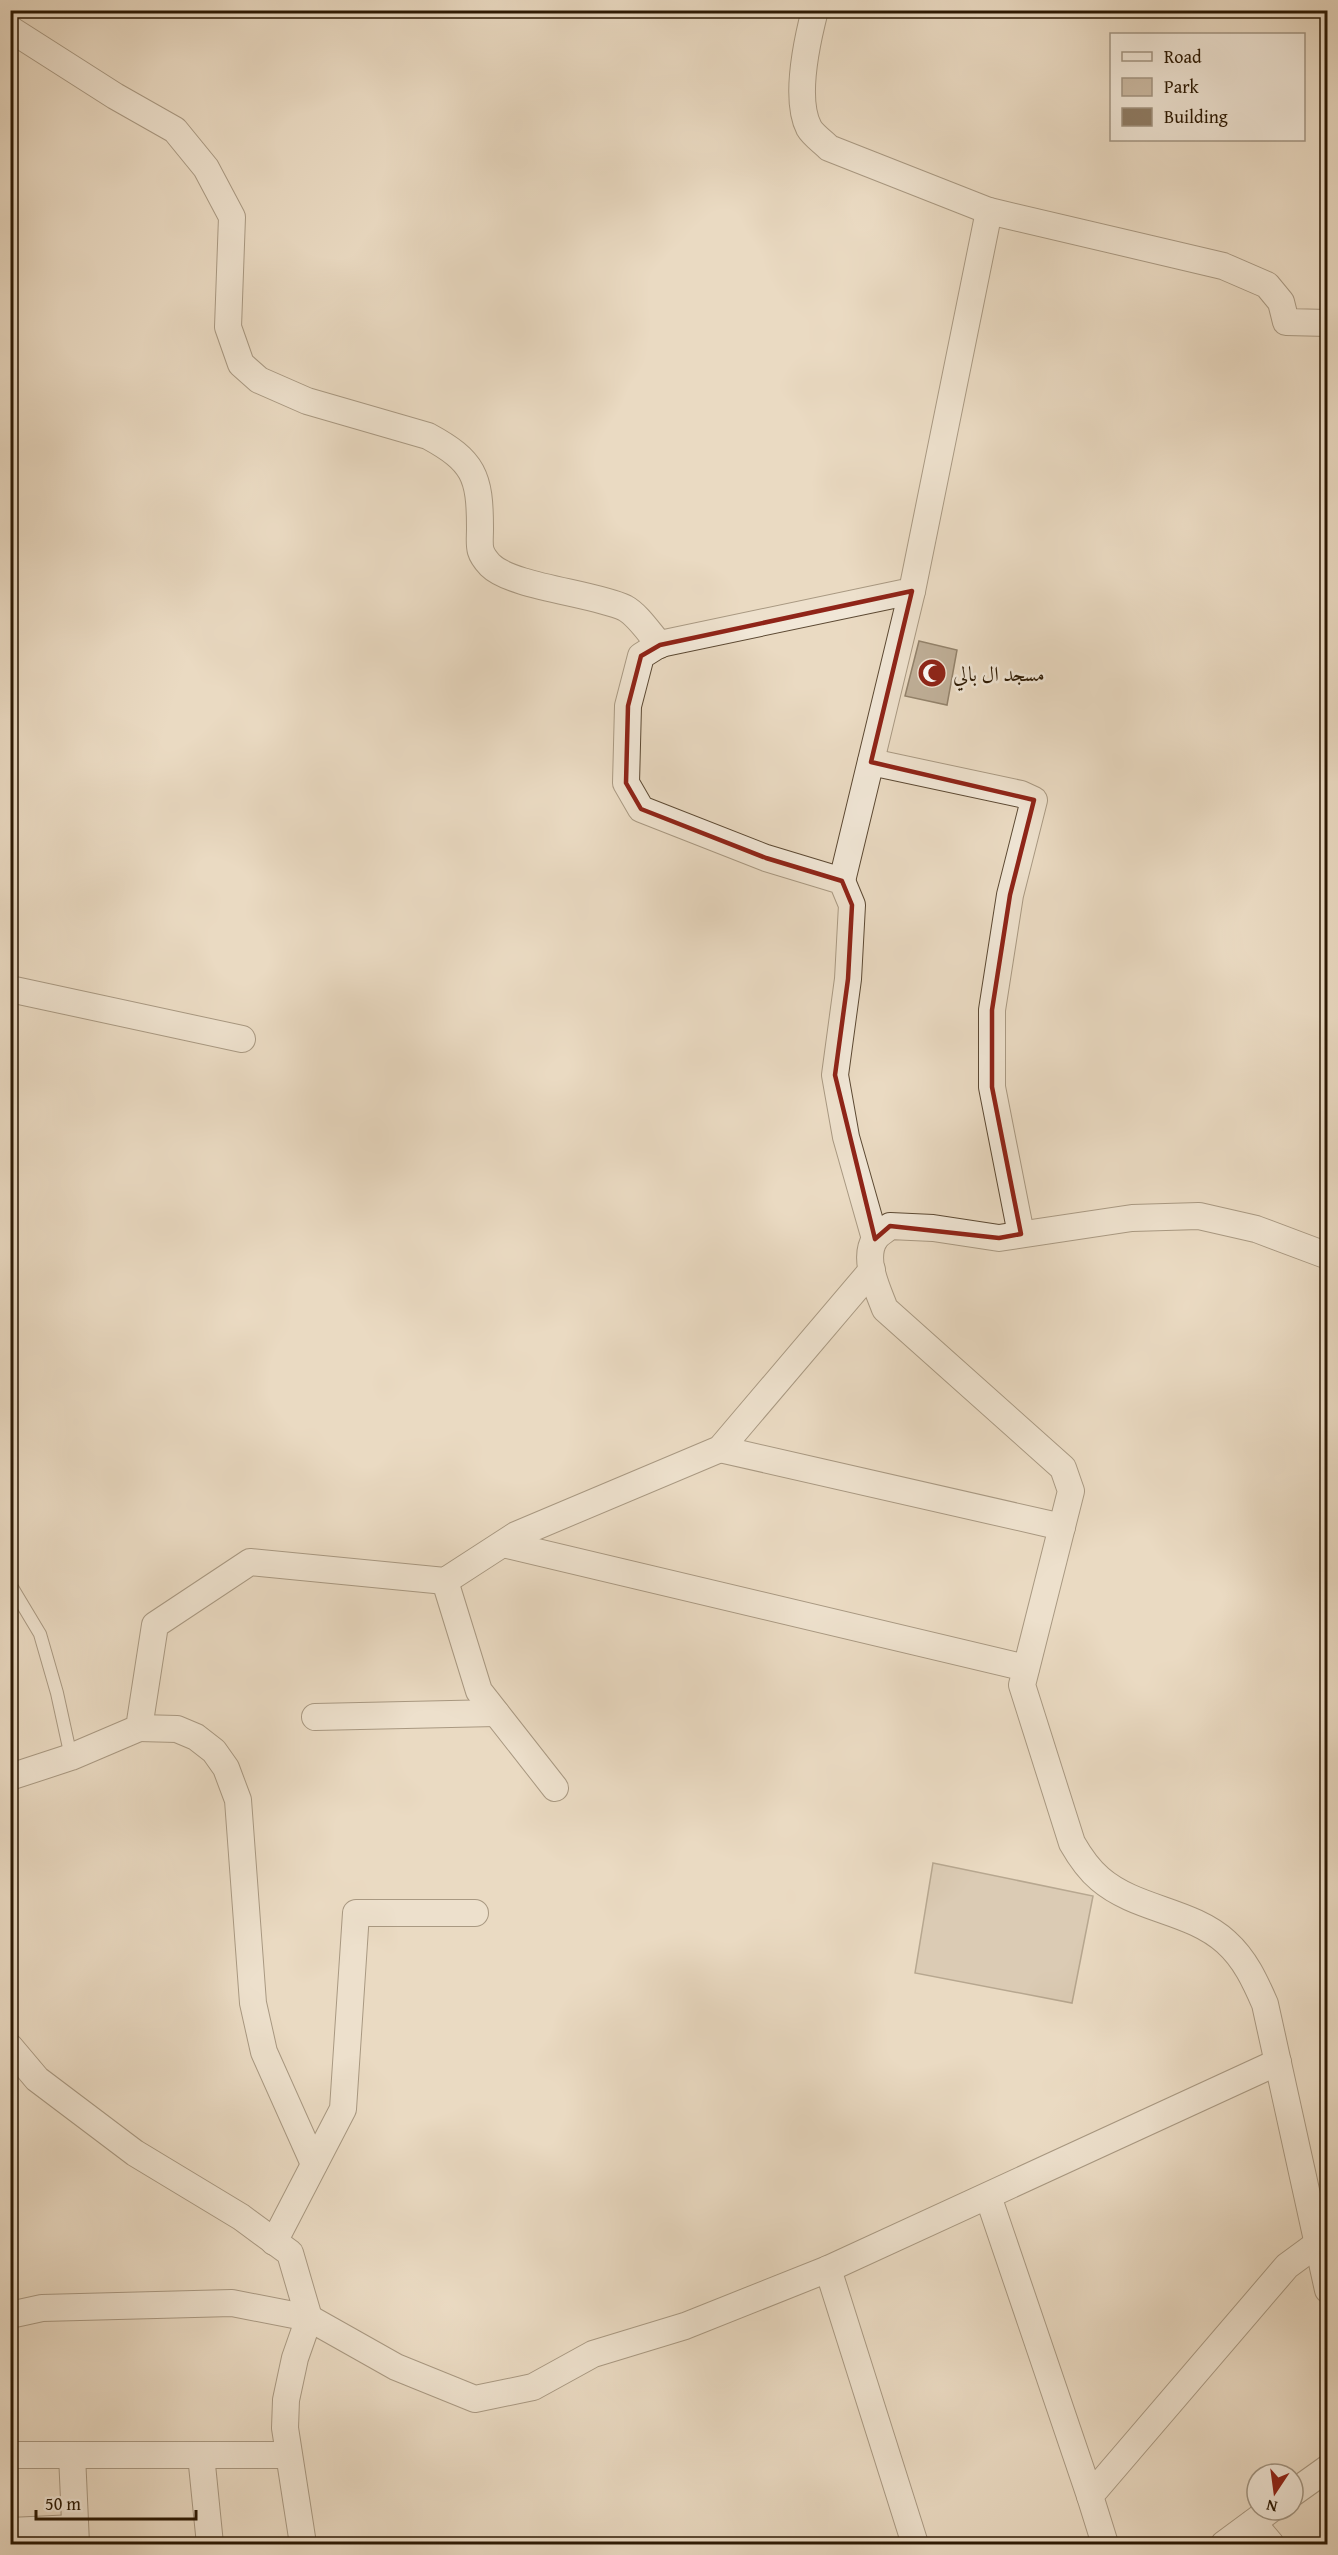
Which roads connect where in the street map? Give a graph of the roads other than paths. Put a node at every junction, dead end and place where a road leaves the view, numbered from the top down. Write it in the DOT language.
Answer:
graph roads {
  1 [pos="815,10"];
  2 [pos="10,29"];
  3 [pos="989,211"];
  4 [pos="1328,323"];
  5 [pos="912,591"];
  6 [pos="660,645"];
  7 [pos="871,762"];
  8 [pos="842,881"];
  9 [pos="10,989"];
  10 [pos="243,1039"];
  11 [pos="1021,1234"];
  12 [pos="875,1239"];
  13 [pos="1328,1256"];
  14 [pos="872,1270"];
  15 [pos="720,1449"];
  16 [pos="1062,1527"];
  17 [pos="503,1544"];
  18 [pos="445,1581"];
  19 [pos="10,1584"];
  20 [pos="1026,1668"];
  21 [pos="496,1713"];
  22 [pos="315,1717"];
  23 [pos="139,1728"];
  24 [pos="71,1757"];
  25 [pos="10,1777"];
  26 [pos="555,1788"];
  27 [pos="475,1913"];
  28 [pos="10,2047"];
  29 [pos="1278,2062"];
  30 [pos="315,2164"];
  31 [pos="988,2196"];
  32 [pos="274,2242"];
  33 [pos="1317,2244"];
  34 [pos="828,2269"];
  35 [pos="1328,2290"];
  36 [pos="10,2315"];
  37 [pos="309,2318"];
  38 [pos="10,2455"];
  39 [pos="72,2455"];
  40 [pos="201,2455"];
  41 [pos="288,2455"];
  42 [pos="1328,2468"];
  43 [pos="1305,2484"];
  44 [pos="1090,2496"];
  45 [pos="1254,2522"];
  46 [pos="1263,2522"];
  47 [pos="10,2531"];
  48 [pos="76,2536"];
  49 [pos="210,2544"];
  50 [pos="303,2544"];
  51 [pos="915,2544"];
  52 [pos="1105,2544"];
  53 [pos="1224,2544"];
  54 [pos="1271,2544"];
  1 -- 3 [label="street"];
  2 -- 6 [label="street"];
  3 -- 4 [label="street"];
  3 -- 5 [label="street"];
  5 -- 6 [label="street"];
  5 -- 7 [label="street"];
  6 -- 8 [label="street"];
  7 -- 8 [label="street"];
  7 -- 11 [label="street"];
  8 -- 12 [label="street"];
  9 -- 10 [label="street"];
  11 -- 12 [label="street"];
  11 -- 13 [label="street"];
  12 -- 14 [label="street"];
  14 -- 15 [label="street"];
  14 -- 16 [label="street"];
  15 -- 16 [label="street"];
  15 -- 17 [label="street"];
  16 -- 20 [label="street"];
  17 -- 18 [label="street"];
  17 -- 20 [label="street"];
  18 -- 21 [label="street"];
  18 -- 23 [label="street"];
  19 -- 24 [label="lane"];
  20 -- 29 [label="street"];
  21 -- 22 [label="street"];
  21 -- 26 [label="street"];
  23 -- 24 [label="street"];
  23 -- 30 [label="street"];
  24 -- 25 [label="street"];
  27 -- 30 [label="street"];
  28 -- 32 [label="street"];
  29 -- 31 [label="street"];
  29 -- 33 [label="street"];
  30 -- 32 [label="street"];
  31 -- 34 [label="street"];
  31 -- 44 [label="street"];
  32 -- 37 [label="street"];
  33 -- 35 [label="street"];
  33 -- 44 [label="street"];
  34 -- 37 [label="street"];
  34 -- 51 [label="street"];
  36 -- 37 [label="street"];
  37 -- 41 [label="street"];
  38 -- 39 [label="street"];
  39 -- 40 [label="street"];
  39 -- 48 [label="street"];
  40 -- 41 [label="street"];
  40 -- 49 [label="street"];
  41 -- 50 [label="street"];
  42 -- 43 [label="street"];
  44 -- 52 [label="street"];
  45 -- 53 [label="street"];
  46 -- 54 [label="street"];
  47 -- 48 [label="street"];
}
